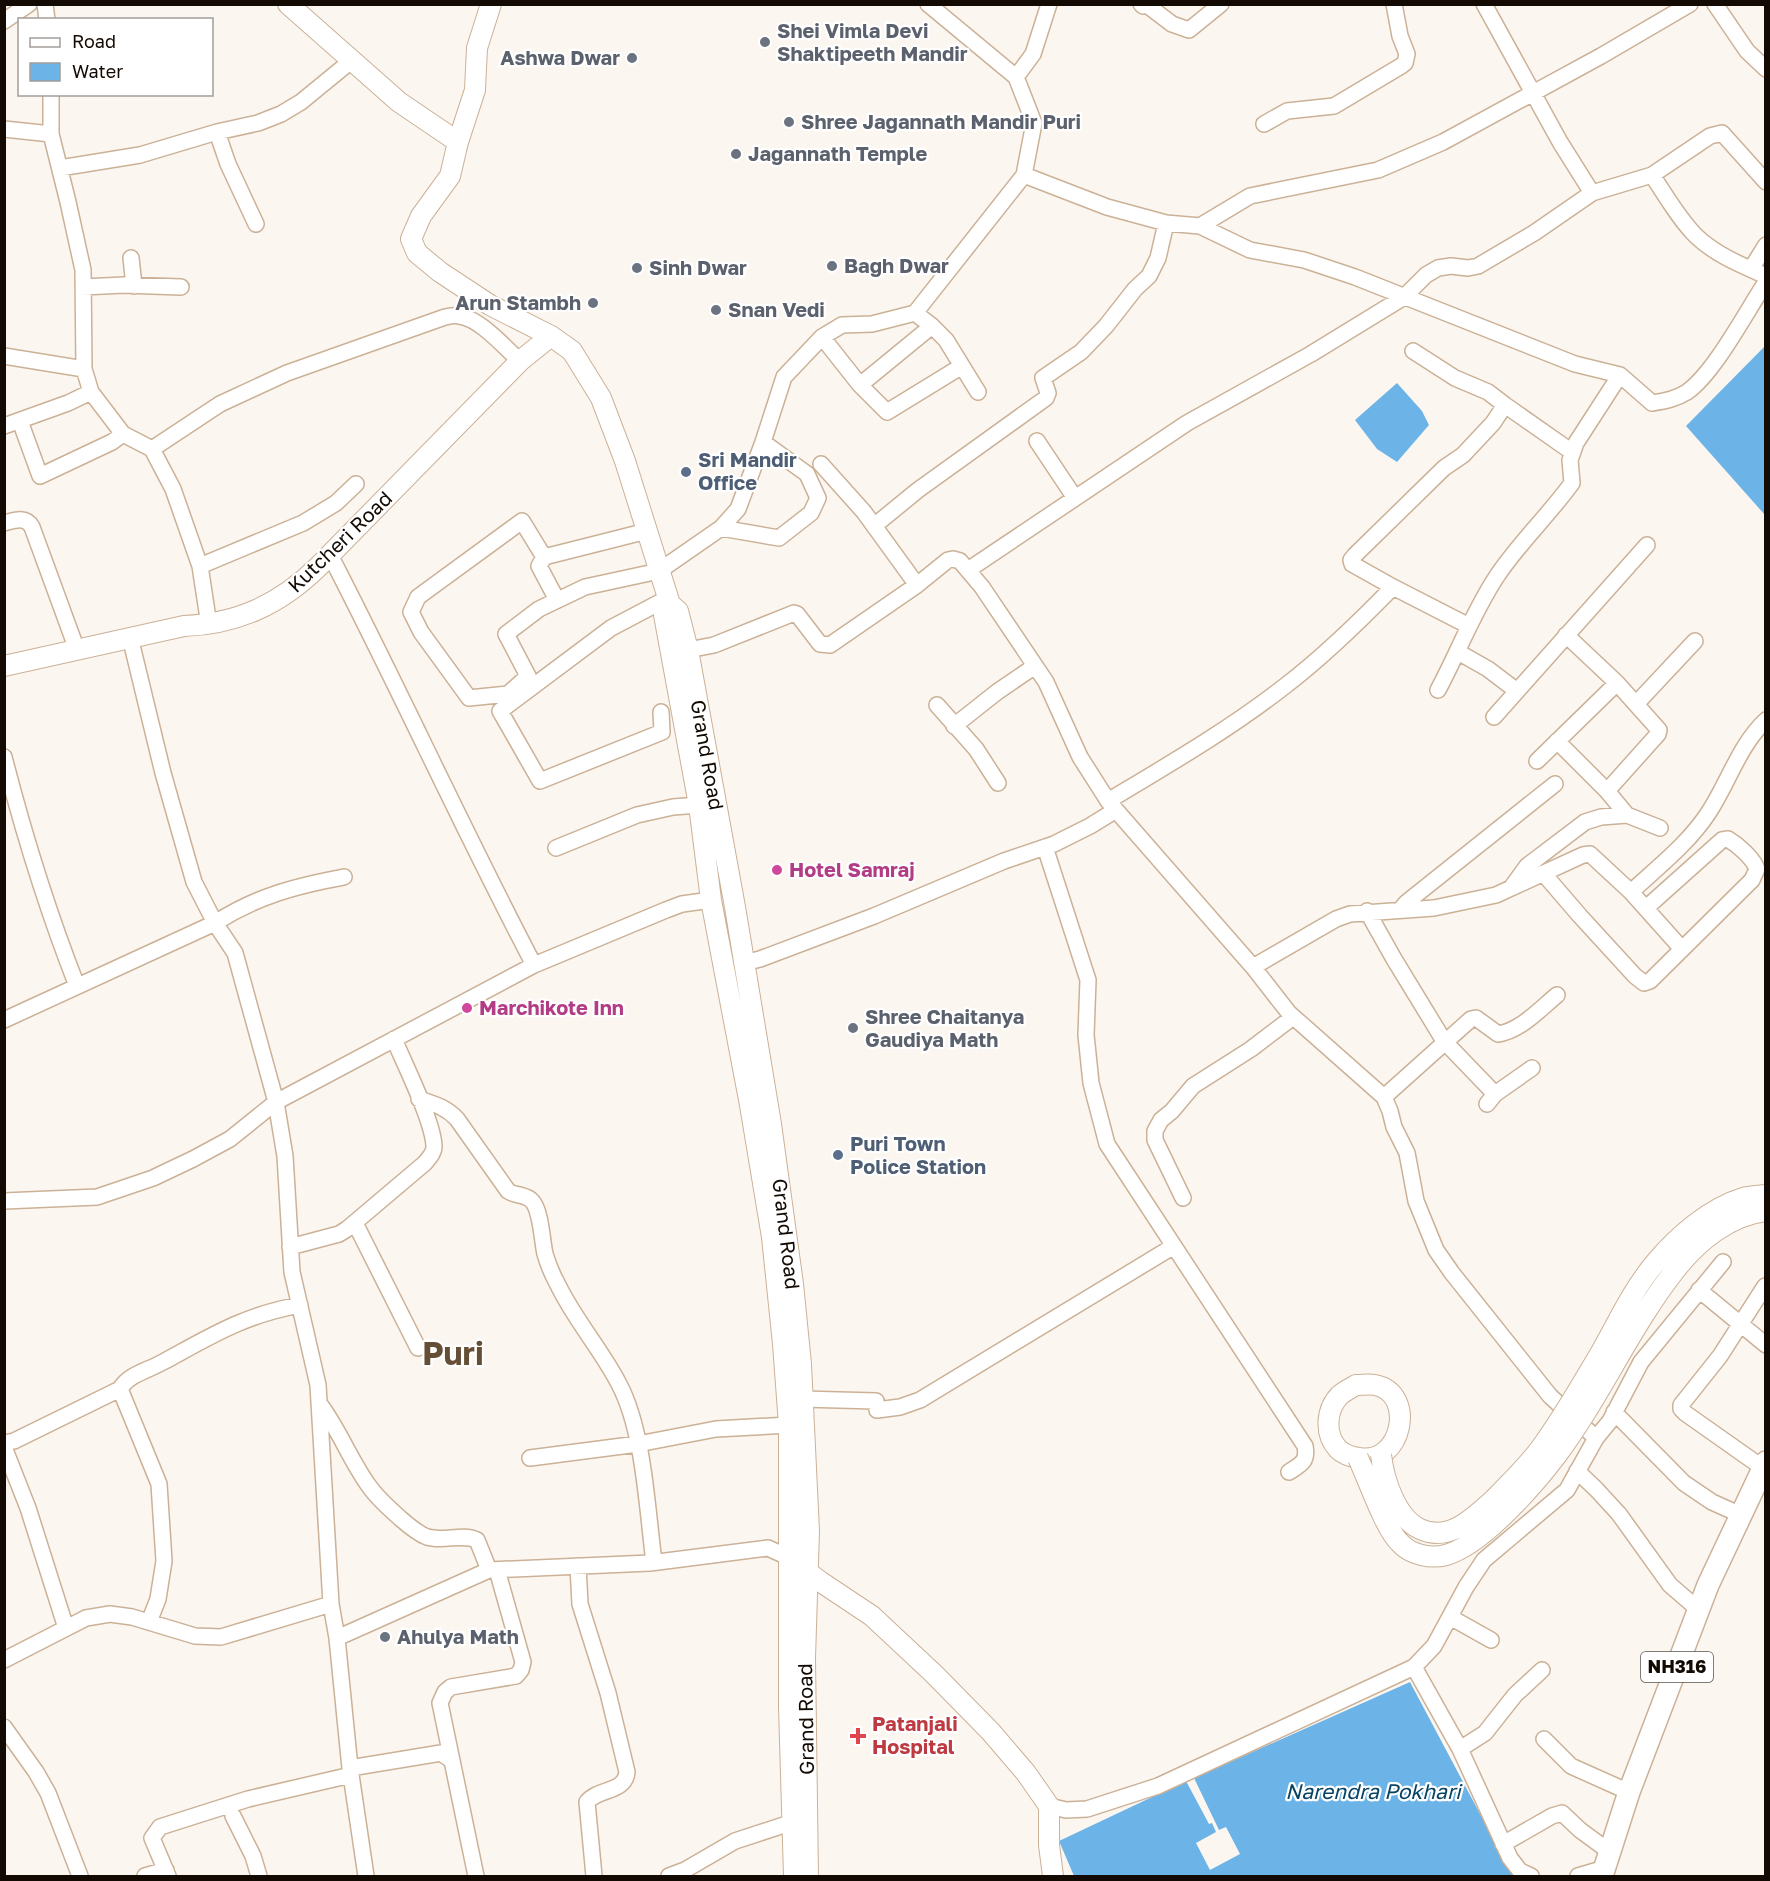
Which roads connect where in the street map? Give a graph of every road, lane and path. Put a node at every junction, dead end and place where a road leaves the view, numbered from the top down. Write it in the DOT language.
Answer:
graph roads {
  1 [pos="29,4"];
  2 [pos="288,4"];
  3 [pos="491,4"];
  4 [pos="928,4"];
  5 [pos="1049,4"];
  6 [pos="1141,4"];
  7 [pos="1221,4"];
  8 [pos="1394,4"];
  9 [pos="1484,4"];
  10 [pos="1690,4"];
  11 [pos="1715,4"];
  12 [pos="4,21"];
  13 [pos="351,61"];
  14 [pos="1766,69"];
  15 [pos="1016,77"];
  16 [pos="1533,94"];
  17 [pos="51,96"];
  18 [pos="1264,124"];
  19 [pos="4,129"];
  20 [pos="218,132"];
  21 [pos="51,134"];
  22 [pos="458,142"];
  23 [pos="60,168"];
  24 [pos="1024,175"];
  25 [pos="1652,175"];
  26 [pos="1766,182"];
  27 [pos="1592,193"];
  28 [pos="1166,223"];
  29 [pos="256,224"];
  30 [pos="1200,226"];
  31 [pos="1766,245"];
  32 [pos="131,258"];
  33 [pos="1751,269"];
  34 [pos="1766,276"];
  35 [pos="1766,282"];
  36 [pos="134,286"];
  37 [pos="82,287"];
  38 [pos="181,287"];
  39 [pos="1404,297"];
  40 [pos="915,313"];
  41 [pos="932,326"];
  42 [pos="551,336"];
  43 [pos="822,337"];
  44 [pos="1413,351"];
  45 [pos="4,356"];
  46 [pos="520,362"];
  47 [pos="962,366"];
  48 [pos="84,369"];
  49 [pos="1620,375"];
  50 [pos="860,385"];
  51 [pos="91,392"];
  52 [pos="978,392"];
  53 [pos="1505,405"];
  54 [pos="20,420"];
  55 [pos="4,426"];
  56 [pos="123,434"];
  57 [pos="1037,441"];
  58 [pos="763,442"];
  59 [pos="152,449"];
  60 [pos="1572,452"];
  61 [pos="821,464"];
  62 [pos="356,484"];
  63 [pos="1075,498"];
  64 [pos="4,523"];
  65 [pos="874,526"];
  66 [pos="721,528"];
  67 [pos="647,531"];
  68 [pos="1647,545"];
  69 [pos="330,555"];
  70 [pos="544,557"];
  71 [pos="200,566"];
  72 [pos="968,570"];
  73 [pos="659,571"];
  74 [pos="917,585"];
  75 [pos="1393,587"];
  76 [pos="557,600"];
  77 [pos="669,601"];
  78 [pos="209,625"];
  79 [pos="1469,626"];
  80 [pos="1566,635"];
  81 [pos="130,637"];
  82 [pos="1695,641"];
  83 [pos="77,650"];
  84 [pos="688,650"];
  85 [pos="1458,652"];
  86 [pos="4,666"];
  87 [pos="1035,666"];
  88 [pos="1617,683"];
  89 [pos="1437,690"];
  90 [pos="1517,691"];
  91 [pos="1636,704"];
  92 [pos="937,705"];
  93 [pos="661,712"];
  94 [pos="1494,717"];
  95 [pos="1766,720"];
  96 [pos="954,726"];
  97 [pos="1557,741"];
  98 [pos="4,757"];
  99 [pos="1537,761"];
  100 [pos="998,783"];
  101 [pos="1555,784"];
  102 [pos="1607,791"];
  103 [pos="699,805"];
  104 [pos="1112,805"];
  105 [pos="1627,815"];
  106 [pos="1660,828"];
  107 [pos="1045,847"];
  108 [pos="556,848"];
  109 [pos="1543,873"];
  110 [pos="344,877"];
  111 [pos="1511,888"];
  112 [pos="1630,892"];
  113 [pos="734,899"];
  114 [pos="711,900"];
  115 [pos="1646,908"];
  116 [pos="1400,910"];
  117 [pos="1367,911"];
  118 [pos="215,923"];
  119 [pos="1683,949"];
  120 [pos="744,963"];
  121 [pos="534,965"];
  122 [pos="1253,967"];
  123 [pos="77,986"];
  124 [pos="1557,995"];
  125 [pos="1293,1017"];
  126 [pos="4,1020"];
  127 [pos="394,1039"];
  128 [pos="1444,1041"];
  129 [pos="1532,1068"];
  130 [pos="1384,1097"];
  131 [pos="419,1099"];
  132 [pos="276,1102"];
  133 [pos="1766,1195"];
  134 [pos="1183,1198"];
  135 [pos="4,1201"];
  136 [pos="1766,1211"];
  137 [pos="355,1223"];
  138 [pos="1174,1246"];
  139 [pos="290,1247"];
  140 [pos="1723,1262"];
  141 [pos="1765,1286"];
  142 [pos="1699,1290"];
  143 [pos="300,1305"];
  144 [pos="1740,1325"];
  145 [pos="1766,1345"];
  146 [pos="418,1348"];
  147 [pos="120,1389"];
  148 [pos="802,1398"];
  149 [pos="320,1403"];
  150 [pos="1614,1412"];
  151 [pos="789,1425"];
  152 [pos="1596,1438"];
  153 [pos="638,1444"];
  154 [pos="4,1445"];
  155 [pos="1381,1455"];
  156 [pos="530,1458"];
  157 [pos="1358,1458"];
  158 [pos="1764,1465"];
  159 [pos="1577,1471"];
  160 [pos="1289,1472"];
  161 [pos="1741,1515"];
  162 [pos="790,1558"];
  163 [pos="654,1562"];
  164 [pos="578,1566"];
  165 [pos="493,1570"];
  166 [pos="808,1572"];
  167 [pos="331,1604"];
  168 [pos="1699,1610"];
  169 [pos="1450,1617"];
  170 [pos="149,1622"];
  171 [pos="66,1628"];
  172 [pos="337,1638"];
  173 [pos="1491,1641"];
  174 [pos="4,1660"];
  175 [pos="1414,1667"];
  176 [pos="1542,1670"];
  177 [pos="4,1727"];
  178 [pos="1544,1739"];
  179 [pos="1461,1749"];
  180 [pos="451,1761"];
  181 [pos="350,1772"];
  182 [pos="1629,1792"];
  183 [pos="1049,1806"];
  184 [pos="232,1816"];
  185 [pos="793,1822"];
  186 [pos="1503,1844"];
  187 [pos="1605,1865"];
  188 [pos="167,1873"];
  189 [pos="80,1876"];
  190 [pos="145,1876"];
  191 [pos="259,1876"];
  192 [pos="366,1876"];
  193 [pos="476,1876"];
  194 [pos="594,1876"];
  195 [pos="669,1876"];
  196 [pos="794,1876"];
  197 [pos="808,1876"];
  198 [pos="1053,1876"];
  199 [pos="1531,1876"];
  200 [pos="1578,1876"];
  1 -- 12 [label="street"];
  2 -- 13 [label="main road"];
  3 -- 22 [label="main road"];
  4 -- 15 [label="street"];
  5 -- 15 [label="street"];
  6 -- 7 [label="street"];
  8 -- 18 [label="street"];
  9 -- 16 [label="street"];
  10 -- 16 [label="street"];
  11 -- 14 [label="street"];
  13 -- 20 [label="street"];
  13 -- 22 [label="main road"];
  15 -- 24 [label="street"];
  16 -- 27 [label="street"];
  16 -- 30 [label="street"];
  17 -- 21 [label="street"];
  19 -- 21 [label="street"];
  20 -- 23 [label="street"];
  20 -- 29 [label="street"];
  21 -- 23 [label="street"];
  22 -- 42 [label="main road, Grand Road"];
  23 -- 37 [label="street"];
  24 -- 28 [label="street"];
  24 -- 40 [label="street"];
  25 -- 26 [label="street"];
  25 -- 27 [label="street"];
  25 -- 33 [label="street"];
  27 -- 39 [label="street"];
  28 -- 30 [label="street"];
  28 -- 65 [label="street"];
  30 -- 39 [label="street"];
  31 -- 33 [label="street"];
  32 -- 36 [label="street"];
  33 -- 34 [label="street"];
  35 -- 49 [label="street"];
  36 -- 37 [label="street"];
  36 -- 38 [label="street"];
  37 -- 48 [label="street"];
  39 -- 49 [label="street"];
  39 -- 63 [label="street"];
  40 -- 41 [label="street"];
  40 -- 43 [label="street"];
  41 -- 47 [label="street"];
  41 -- 50 [label="street"];
  42 -- 46 [label="main road, Kutcheri Road"];
  42 -- 67 [label="main road, Grand Road"];
  43 -- 50 [label="street"];
  43 -- 58 [label="street"];
  44 -- 53 [label="street"];
  45 -- 48 [label="street"];
  46 -- 59 [label="street"];
  46 -- 69 [label="main road, Kutcheri Road"];
  47 -- 50 [label="street"];
  47 -- 52 [label="street"];
  48 -- 51 [label="street"];
  49 -- 60 [label="street"];
  51 -- 54 [label="street"];
  51 -- 56 [label="street"];
  53 -- 60 [label="street"];
  53 -- 75 [label="street"];
  54 -- 55 [label="street"];
  54 -- 56 [label="street"];
  56 -- 59 [label="street"];
  57 -- 63 [label="street"];
  58 -- 66 [label="street"];
  58 -- 66 [label="street"];
  59 -- 71 [label="street"];
  60 -- 79 [label="street"];
  61 -- 65 [label="street"];
  62 -- 71 [label="street"];
  63 -- 72 [label="street"];
  64 -- 83 [label="street"];
  65 -- 74 [label="street"];
  66 -- 73 [label="street"];
  67 -- 70 [label="street"];
  67 -- 73 [label="main road, Grand Road"];
  68 -- 80 [label="street"];
  69 -- 78 [label="main road, Kutcheri Road"];
  69 -- 121 [label="street"];
  70 -- 76 [label="street"];
  70 -- 76 [label="street"];
  71 -- 78 [label="street"];
  72 -- 74 [label="street"];
  72 -- 87 [label="street"];
  73 -- 76 [label="street"];
  73 -- 77 [label="main road, Grand Road"];
  74 -- 84 [label="street"];
  75 -- 79 [label="street"];
  75 -- 104 [label="street"];
  77 -- 84 [label="main road, Grand Road"];
  77 -- 93 [label="street"];
  77 -- 103 [label="main road, Grand Road"];
  78 -- 81 [label="main road, Kutcheri Road"];
  79 -- 85 [label="street"];
  80 -- 88 [label="street"];
  80 -- 90 [label="street"];
  81 -- 83 [label="main road, Kutcheri Road"];
  81 -- 118 [label="street"];
  82 -- 91 [label="street"];
  83 -- 86 [label="main road, Kutcheri Road"];
  84 -- 113 [label="main road, Grand Road"];
  85 -- 89 [label="street"];
  85 -- 90 [label="street"];
  87 -- 96 [label="street"];
  87 -- 104 [label="street"];
  88 -- 91 [label="street"];
  88 -- 97 [label="street"];
  90 -- 94 [label="street"];
  91 -- 102 [label="street"];
  92 -- 96 [label="street"];
  95 -- 112 [label="street"];
  96 -- 100 [label="street"];
  97 -- 99 [label="street"];
  97 -- 102 [label="street"];
  98 -- 123 [label="street"];
  101 -- 116 [label="street"];
  102 -- 105 [label="street"];
  103 -- 108 [label="street"];
  103 -- 114 [label="main road, Grand Road"];
  104 -- 107 [label="street"];
  104 -- 122 [label="street"];
  105 -- 106 [label="street"];
  105 -- 111 [label="street"];
  107 -- 120 [label="street"];
  107 -- 138 [label="street"];
  109 -- 111 [label="street"];
  109 -- 112 [label="street"];
  109 -- 119 [label="street"];
  110 -- 118 [label="street"];
  111 -- 116 [label="street"];
  112 -- 115 [label="street"];
  113 -- 114 [label="main road"];
  113 -- 120 [label="main road, Grand Road"];
  114 -- 121 [label="street"];
  114 -- 151 [label="main road, Grand Road"];
  115 -- 119 [label="street"];
  115 -- 119 [label="street"];
  116 -- 117 [label="street"];
  117 -- 122 [label="street"];
  117 -- 128 [label="street"];
  118 -- 123 [label="street"];
  118 -- 132 [label="street"];
  120 -- 148 [label="main road, Grand Road"];
  121 -- 127 [label="street"];
  122 -- 125 [label="street"];
  123 -- 126 [label="street"];
  124 -- 128 [label="street"];
  125 -- 130 [label="street"];
  125 -- 134 [label="street"];
  127 -- 131 [label="street"];
  127 -- 132 [label="street"];
  128 -- 129 [label="street"];
  128 -- 130 [label="street"];
  130 -- 152 [label="street"];
  131 -- 137 [label="street"];
  131 -- 153 [label="street"];
  132 -- 135 [label="street"];
  132 -- 139 [label="street"];
  133 -- 155 [label="main road, bridge"];
  136 -- 157 [label="main road, bridge"];
  137 -- 139 [label="street"];
  137 -- 146 [label="street"];
  138 -- 148 [label="street"];
  138 -- 160 [label="street"];
  139 -- 143 [label="street"];
  140 -- 142 [label="street"];
  141 -- 144 [label="street"];
  142 -- 144 [label="street"];
  142 -- 150 [label="street"];
  143 -- 147 [label="street"];
  143 -- 149 [label="street"];
  144 -- 145 [label="street"];
  144 -- 158 [label="street"];
  147 -- 154 [label="street"];
  147 -- 170 [label="street"];
  148 -- 166 [label="main road, Grand Road"];
  149 -- 165 [label="street"];
  149 -- 167 [label="street"];
  150 -- 152 [label="street"];
  150 -- 161 [label="street"];
  151 -- 153 [label="street"];
  151 -- 162 [label="main road, Grand Road"];
  152 -- 159 [label="street"];
  153 -- 156 [label="street"];
  153 -- 163 [label="street"];
  154 -- 171 [label="street"];
  155 -- 157 [label="main road"];
  155 -- 157 [label="main road"];
  158 -- 161 [label="highway, NH316"];
  159 -- 168 [label="street"];
  159 -- 169 [label="street"];
  161 -- 168 [label="highway, NH316"];
  162 -- 163 [label="street"];
  162 -- 166 [label="main road"];
  162 -- 185 [label="main road, Grand Road"];
  163 -- 164 [label="street"];
  164 -- 165 [label="street"];
  164 -- 194 [label="street"];
  165 -- 172 [label="street"];
  165 -- 180 [label="street"];
  166 -- 183 [label="main road"];
  166 -- 197 [label="main road, Grand Road"];
  167 -- 170 [label="street"];
  167 -- 172 [label="street"];
  168 -- 182 [label="highway, NH316"];
  169 -- 173 [label="street"];
  169 -- 175 [label="street"];
  170 -- 171 [label="street"];
  171 -- 174 [label="street"];
  172 -- 181 [label="street"];
  175 -- 179 [label="street"];
  175 -- 183 [label="street"];
  176 -- 179 [label="street"];
  177 -- 189 [label="street"];
  178 -- 182 [label="street"];
  179 -- 186 [label="street"];
  180 -- 181 [label="street"];
  180 -- 193 [label="street"];
  181 -- 188 [label="street"];
  181 -- 192 [label="street"];
  182 -- 187 [label="highway, NH316"];
  183 -- 198 [label="main road"];
  184 -- 191 [label="street"];
  185 -- 195 [label="street"];
  185 -- 196 [label="main road, Grand Road"];
  186 -- 187 [label="street"];
  186 -- 199 [label="street"];
  187 -- 200 [label="street"];
  188 -- 190 [label="street"];
}
